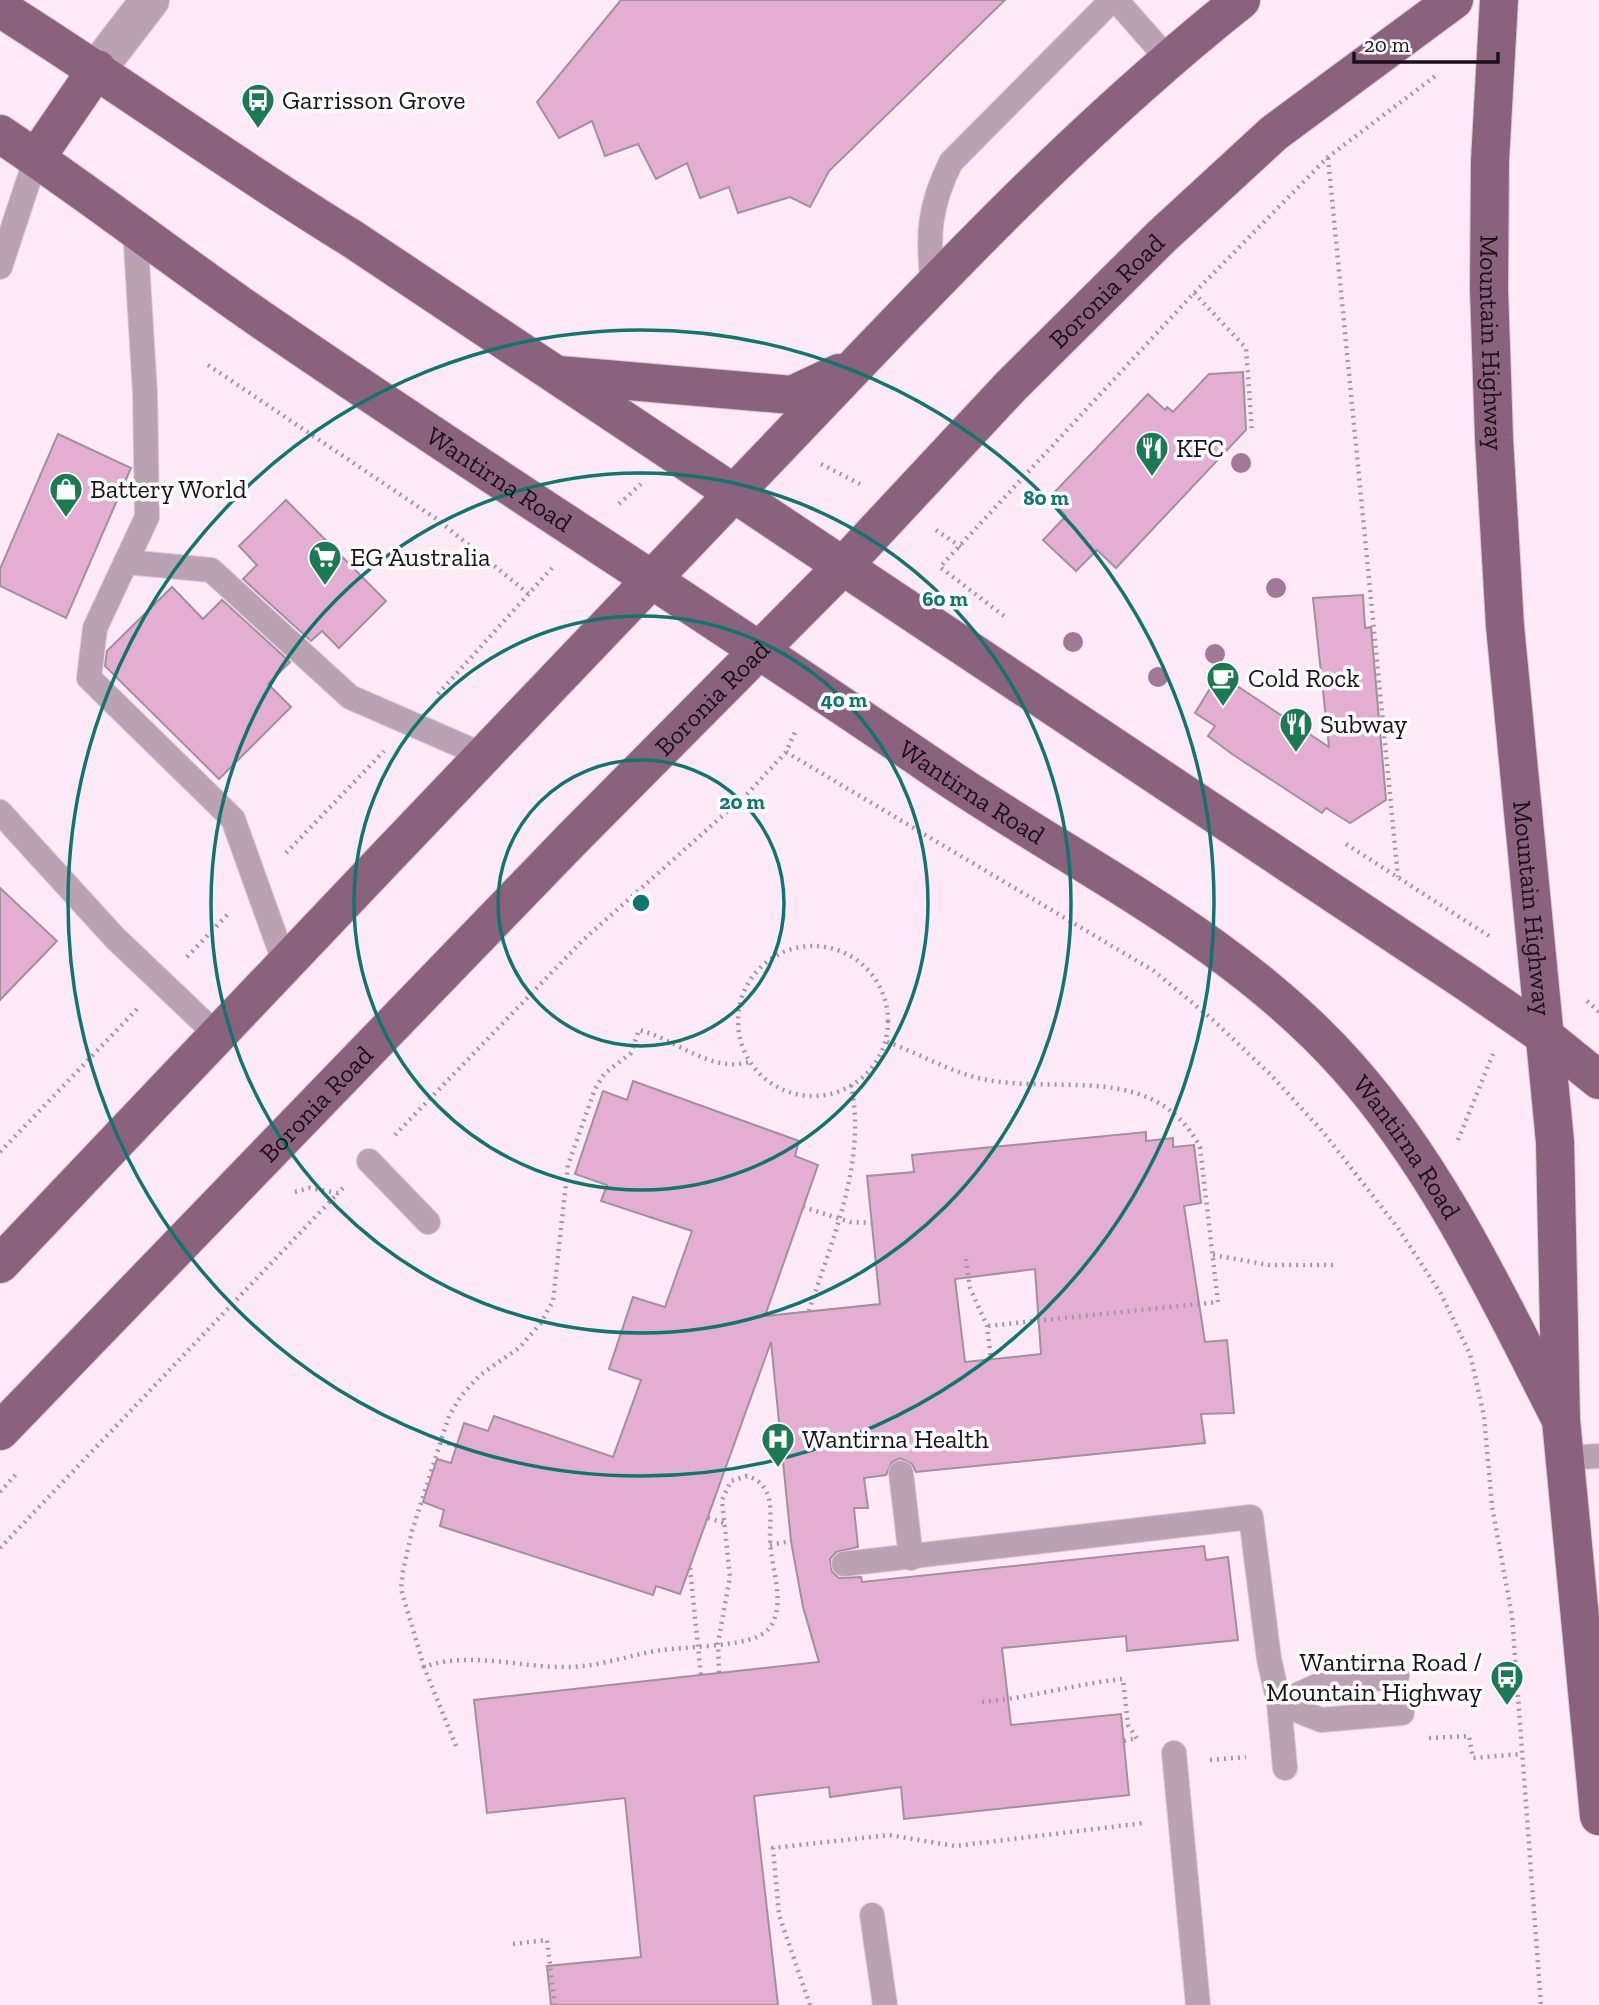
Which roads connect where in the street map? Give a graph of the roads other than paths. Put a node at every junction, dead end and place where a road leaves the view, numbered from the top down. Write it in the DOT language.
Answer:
graph roads {
  1 [pos="150,0"];
  2 [pos="1114,0"];
  3 [pos="1241,0"];
  4 [pos="1454,0"];
  5 [pos="1500,0"];
  6 [pos="0,8"];
  7 [pos="1167,58"];
  8 [pos="97,69"];
  9 [pos="0,134"];
  10 [pos="36,158"];
  11 [pos="135,229"];
  12 [pos="0,267"];
  13 [pos="933,284"];
  14 [pos="856,365"];
  15 [pos="557,375"];
  16 [pos="733,494"];
  17 [pos="126,562"];
  18 [pos="842,567"];
  19 [pos="649,579"];
  20 [pos="760,649"];
  21 [pos="484,755"];
  22 [pos="0,812"];
  23 [pos="285,964"];
  24 [pos="217,1035"];
  25 [pos="1546,1037"];
  26 [pos="1599,1080"];
  27 [pos="369,1161"];
  28 [pos="428,1222"];
  29 [pos="0,1264"];
  30 [pos="1561,1420"];
  31 [pos="0,1431"];
  32 [pos="1583,1457"];
  33 [pos="901,1473"];
  34 [pos="911,1558"];
  35 [pos="844,1564"];
  36 [pos="1397,1676"];
  37 [pos="1279,1703"];
  38 [pos="1402,1713"];
  39 [pos="1174,1758"];
  40 [pos="1285,1760"];
  41 [pos="1599,1816"];
  42 [pos="872,1915"];
  43 [pos="885,2005"];
  44 [pos="1198,2005"];
  1 -- 8 [label="street"];
  2 -- 7 [label="lane"];
  2 -- 13 [label="lane"];
  3 -- 7 [label="main road"];
  4 -- 18 [label="main road, Boronia Road"];
  5 -- 25 [label="main road, Mountain Highway"];
  6 -- 8 [label="main road"];
  7 -- 13 [label="main road"];
  8 -- 10 [label="main road"];
  8 -- 15 [label="main road"];
  9 -- 10 [label="main road, Wantirna Road"];
  10 -- 11 [label="main road, Wantirna Road"];
  10 -- 12 [label="lane"];
  11 -- 17 [label="lane"];
  11 -- 19 [label="main road, Wantirna Road"];
  13 -- 14 [label="main road"];
  14 -- 15 [label="main road"];
  14 -- 16 [label="main road"];
  15 -- 16 [label="main road"];
  16 -- 18 [label="main road"];
  16 -- 19 [label="main road"];
  17 -- 21 [label="lane"];
  17 -- 23 [label="lane"];
  18 -- 20 [label="main road, Boronia Road"];
  18 -- 25 [label="main road"];
  19 -- 20 [label="main road, Wantirna Road"];
  19 -- 21 [label="main road"];
  20 -- 30 [label="main road, Wantirna Road"];
  20 -- 31 [label="main road, Boronia Road"];
  21 -- 23 [label="main road"];
  22 -- 24 [label="lane"];
  23 -- 24 [label="main road"];
  24 -- 29 [label="main road"];
  25 -- 26 [label="main road"];
  25 -- 30 [label="main road, Mountain Highway"];
  27 -- 28 [label="lane"];
  30 -- 32 [label="main road, Mountain Highway"];
  32 -- 41 [label="main road, Mountain Highway"];
  33 -- 34 [label="lane"];
  34 -- 35 [label="lane"];
  34 -- 37 [label="lane"];
  36 -- 37 [label="lane"];
  37 -- 38 [label="lane"];
  37 -- 40 [label="lane"];
  39 -- 44 [label="lane"];
  42 -- 43 [label="lane"];
}
